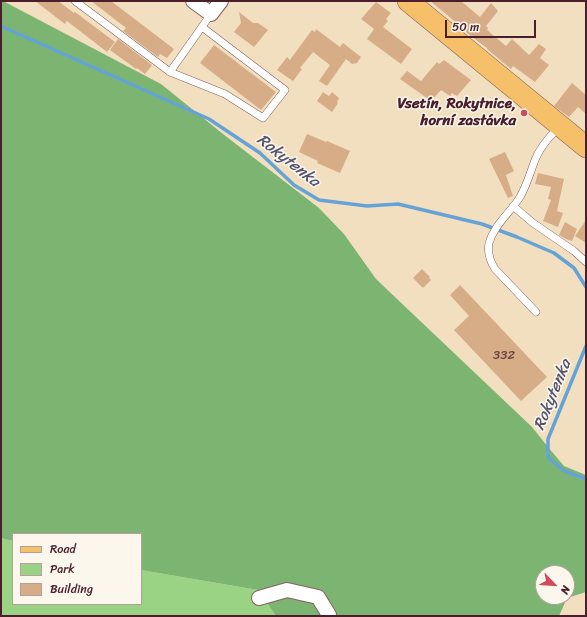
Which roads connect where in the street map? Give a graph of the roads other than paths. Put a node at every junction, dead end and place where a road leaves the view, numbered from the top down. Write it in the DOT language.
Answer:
graph roads {
  1 [pos="75,1"];
  2 [pos="193,1"];
  3 [pos="221,1"];
  4 [pos="408,1"];
  5 [pos="211,14"];
  6 [pos="202,27"];
  7 [pos="170,72"];
  8 [pos="560,126"];
  9 [pos="586,148"];
  10 [pos="513,206"];
  11 [pos="586,262"];
  12 [pos="536,312"];
  13 [pos="259,598"];
  14 [pos="329,616"];
  1 -- 7 [label="lane"];
  2 -- 5 [label="street"];
  3 -- 5 [label="street"];
  4 -- 8 [label="main road"];
  5 -- 6 [label="lane"];
  6 -- 7 [label="lane"];
  6 -- 7 [label="lane"];
  8 -- 9 [label="main road"];
  8 -- 10 [label="lane"];
  10 -- 11 [label="lane"];
  10 -- 12 [label="lane"];
  13 -- 14 [label="street"];
}
